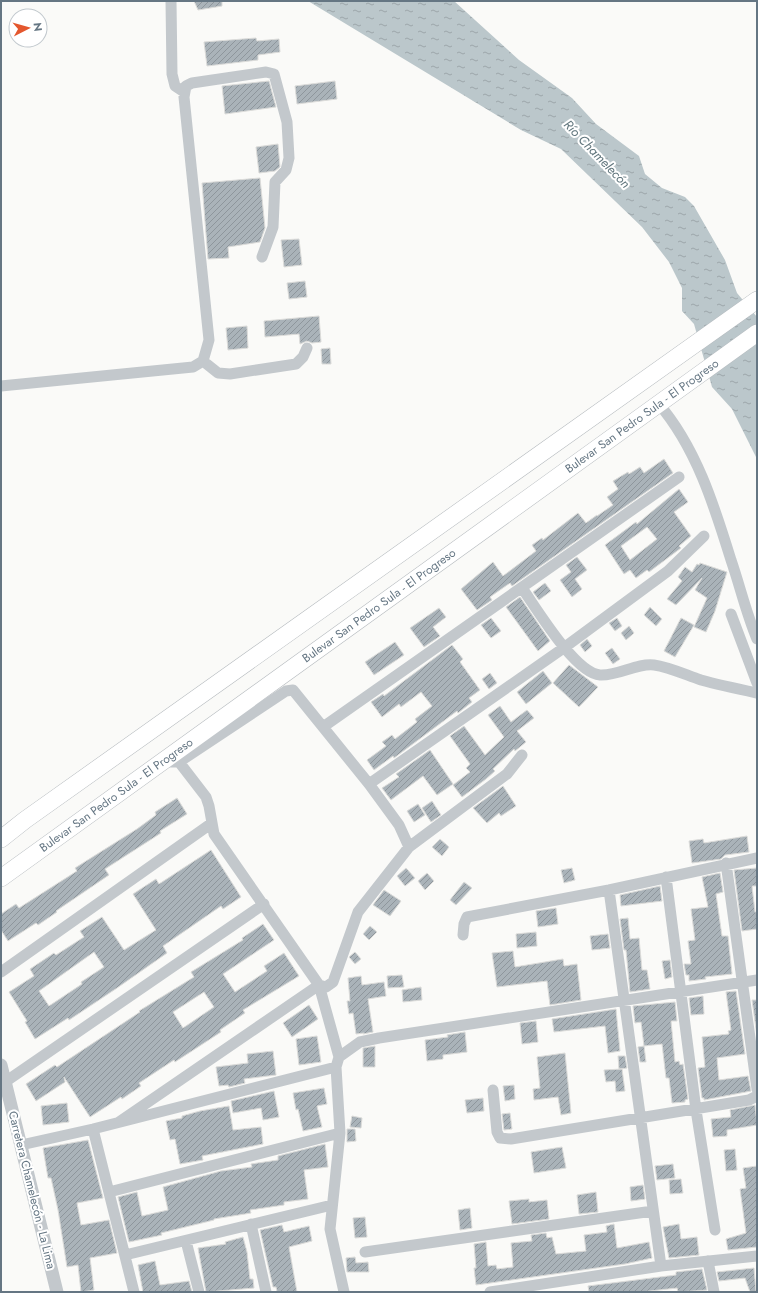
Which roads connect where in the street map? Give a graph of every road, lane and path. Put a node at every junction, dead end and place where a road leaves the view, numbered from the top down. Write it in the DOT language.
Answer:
graph roads {
  1 [pos="170,1"];
  2 [pos="184,92"];
  3 [pos="262,257"];
  4 [pos="757,300"];
  5 [pos="757,333"];
  6 [pos="307,348"];
  7 [pos="203,362"];
  8 [pos="1,386"];
  9 [pos="665,398"];
  10 [pos="679,477"];
  11 [pos="704,536"];
  12 [pos="522,588"];
  13 [pos="730,614"];
  14 [pos="757,639"];
  15 [pos="565,647"];
  16 [pos="757,683"];
  17 [pos="757,693"];
  18 [pos="323,727"];
  19 [pos="522,755"];
  20 [pos="162,761"];
  21 [pos="179,762"];
  22 [pos="369,784"];
  23 [pos="212,823"];
  24 [pos="1,839"];
  25 [pos="409,847"];
  26 [pos="757,858"];
  27 [pos="726,864"];
  28 [pos="666,877"];
  29 [pos="1,878"];
  30 [pos="609,890"];
  31 [pos="264,904"];
  32 [pos="463,935"];
  33 [pos="1,972"];
  34 [pos="757,980"];
  35 [pos="741,982"];
  36 [pos="319,984"];
  37 [pos="682,991"];
  38 [pos="625,1000"];
  39 [pos="337,1062"];
  40 [pos="1,1065"];
  41 [pos="5,1082"];
  42 [pos="757,1089"];
  43 [pos="492,1090"];
  44 [pos="757,1096"];
  45 [pos="696,1110"];
  46 [pos="640,1118"];
  47 [pos="119,1122"];
  48 [pos="93,1129"];
  49 [pos="340,1133"];
  50 [pos="21,1145"];
  51 [pos="109,1192"];
  52 [pos="332,1205"];
  53 [pos="653,1210"];
  54 [pos="251,1224"];
  55 [pos="715,1230"];
  56 [pos="186,1241"];
  57 [pos="365,1252"];
  58 [pos="125,1255"];
  59 [pos="757,1256"];
  60 [pos="708,1261"];
  61 [pos="661,1266"];
  62 [pos="58,1292"];
  63 [pos="134,1292"];
  64 [pos="199,1292"];
  65 [pos="266,1292"];
  66 [pos="344,1292"];
  67 [pos="490,1292"];
  68 [pos="714,1292"];
  1 -- 2 [label="street"];
  2 -- 3 [label="street"];
  2 -- 7 [label="street"];
  4 -- 24 [label="main road"];
  5 -- 9 [label="main road, Bulevar San Pedro Sula - El Progreso"];
  6 -- 7 [label="street"];
  7 -- 8 [label="street"];
  9 -- 14 [label="street"];
  9 -- 20 [label="main road, Bulevar San Pedro Sula - El Progreso"];
  10 -- 12 [label="street"];
  11 -- 15 [label="street"];
  12 -- 15 [label="street"];
  12 -- 18 [label="street"];
  13 -- 16 [label="street"];
  15 -- 17 [label="street"];
  15 -- 22 [label="street"];
  18 -- 21 [label="street"];
  18 -- 22 [label="street"];
  19 -- 25 [label="street"];
  20 -- 21 [label="street"];
  20 -- 29 [label="main road, Bulevar San Pedro Sula - El Progreso"];
  21 -- 23 [label="street"];
  22 -- 25 [label="street"];
  23 -- 31 [label="street"];
  23 -- 33 [label="street"];
  25 -- 36 [label="street"];
  26 -- 27 [label="street"];
  27 -- 28 [label="street"];
  27 -- 35 [label="street"];
  28 -- 30 [label="street"];
  28 -- 37 [label="street"];
  30 -- 32 [label="street"];
  30 -- 38 [label="street"];
  31 -- 36 [label="street"];
  31 -- 41 [label="street"];
  34 -- 35 [label="street"];
  35 -- 37 [label="street"];
  35 -- 42 [label="street"];
  36 -- 39 [label="street"];
  36 -- 47 [label="street"];
  37 -- 38 [label="street"];
  37 -- 45 [label="street"];
  38 -- 39 [label="street"];
  38 -- 46 [label="street"];
  39 -- 47 [label="street"];
  39 -- 49 [label="street"];
  40 -- 41 [label="street, Carretera Chamelecón - La Lima"];
  41 -- 50 [label="street, Carretera Chamelecón - La Lima"];
  43 -- 46 [label="street"];
  44 -- 45 [label="street"];
  45 -- 46 [label="street"];
  45 -- 55 [label="street"];
  46 -- 53 [label="street"];
  47 -- 48 [label="street"];
  48 -- 50 [label="street"];
  48 -- 51 [label="street"];
  49 -- 51 [label="street"];
  49 -- 52 [label="street"];
  50 -- 62 [label="street, Carretera Chamelecón - La Lima"];
  51 -- 58 [label="street"];
  52 -- 54 [label="street"];
  52 -- 66 [label="street"];
  53 -- 57 [label="street"];
  53 -- 61 [label="street"];
  54 -- 56 [label="street"];
  54 -- 65 [label="street"];
  56 -- 58 [label="street"];
  56 -- 64 [label="street"];
  58 -- 63 [label="street"];
  59 -- 60 [label="street"];
  60 -- 61 [label="street"];
  60 -- 68 [label="street"];
  61 -- 67 [label="street"];
}
